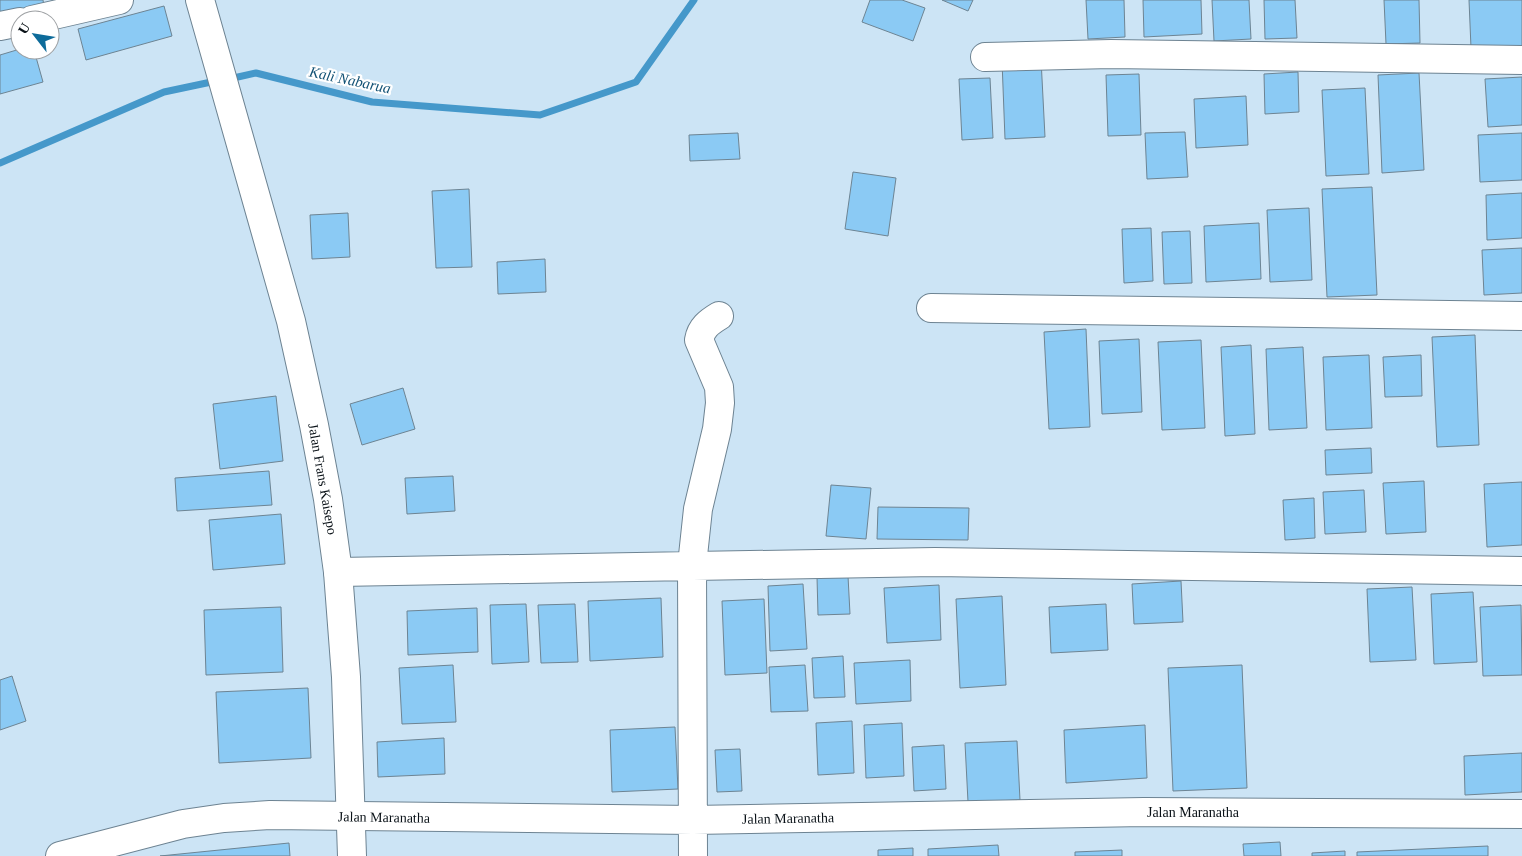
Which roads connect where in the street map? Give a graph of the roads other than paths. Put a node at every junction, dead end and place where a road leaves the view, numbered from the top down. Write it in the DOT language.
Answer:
graph roads {
  1 [pos="119,0"];
  2 [pos="202,6"];
  3 [pos="60,14"];
  4 [pos="985,57"];
  5 [pos="1522,60"];
  6 [pos="931,308"];
  7 [pos="719,316"];
  8 [pos="1522,316"];
  9 [pos="692,565"];
  10 [pos="1522,571"];
  11 [pos="338,572"];
  12 [pos="1522,814"];
  13 [pos="350,817"];
  14 [pos="693,820"];
  15 [pos="60,856"];
  16 [pos="352,856"];
  17 [pos="693,856"];
  1 -- 3 [label="street"];
  2 -- 11 [label="street, Jalan Frans Kaisepo"];
  4 -- 5 [label="street"];
  6 -- 8 [label="street"];
  7 -- 9 [label="street"];
  9 -- 10 [label="street"];
  9 -- 11 [label="street"];
  9 -- 14 [label="street"];
  11 -- 13 [label="street, Jalan Frans Kaisepo"];
  12 -- 14 [label="street, Jalan Maranatha"];
  13 -- 14 [label="street, Jalan Maranatha"];
  13 -- 15 [label="street, Jalan Maranatha"];
  13 -- 16 [label="street, Jalan Frans Kaisepo"];
  14 -- 17 [label="street"];
}
